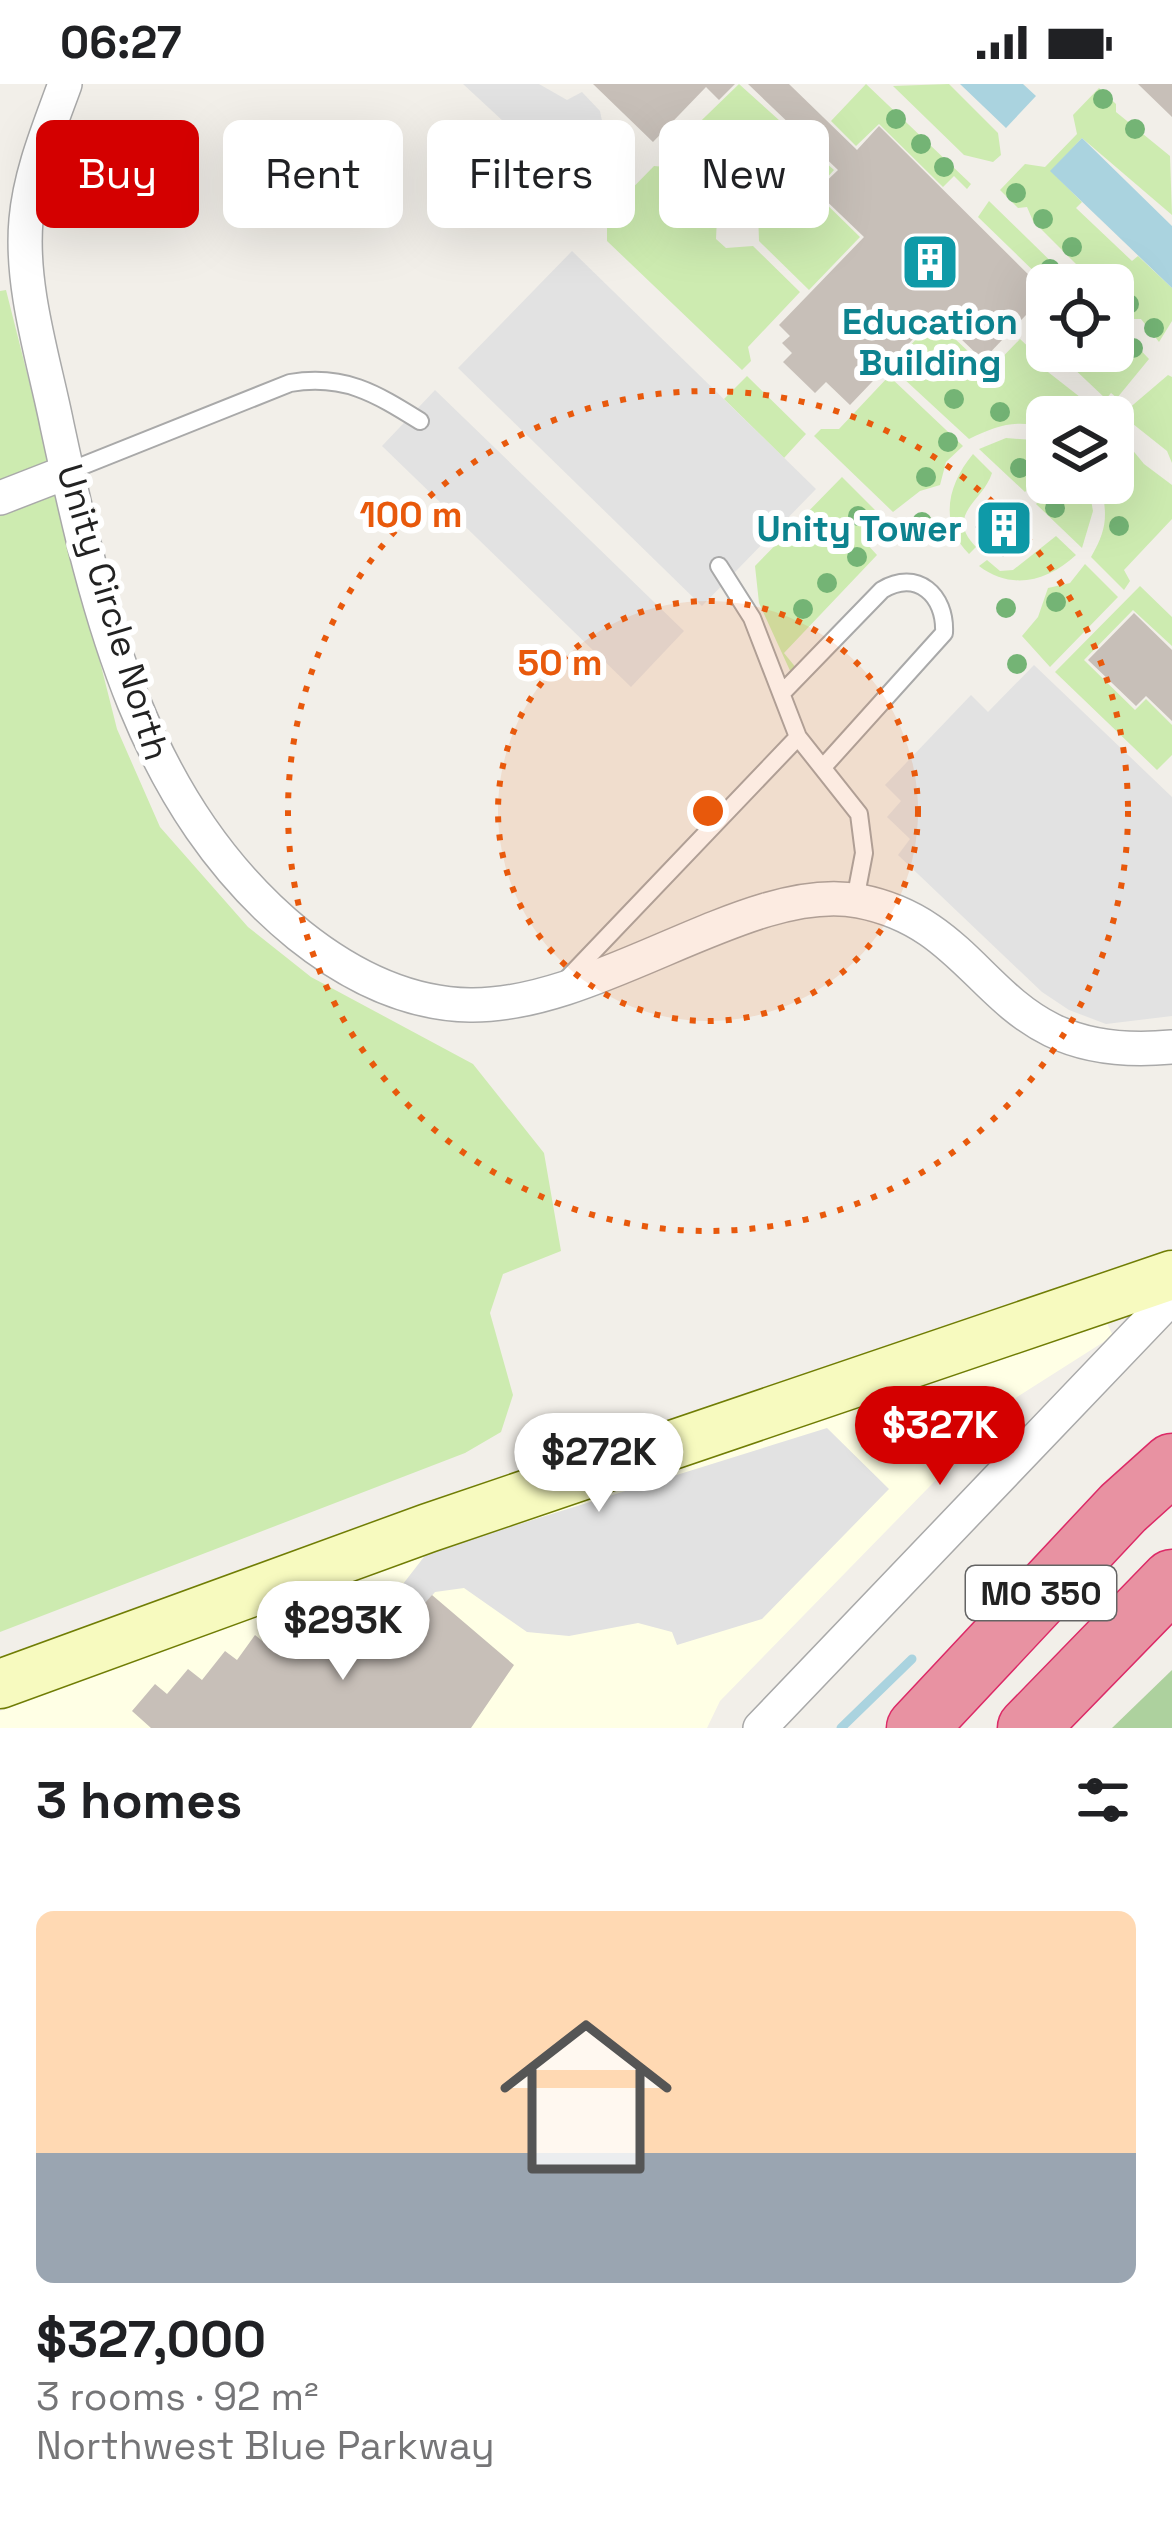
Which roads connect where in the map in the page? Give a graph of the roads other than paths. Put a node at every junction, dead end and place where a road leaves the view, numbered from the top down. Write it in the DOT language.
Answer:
graph roads {
  1 [pos="65,84"];
  2 [pos="420,421"];
  3 [pos="68,472"];
  4 [pos="0,498"];
  5 [pos="719,566"];
  6 [pos="783,692"];
  7 [pos="798,737"];
  8 [pos="825,765"];
  9 [pos="855,900"];
  10 [pos="553,994"];
  11 [pos="1172,1047"];
  12 [pos="1172,1275"];
  13 [pos="1172,1297"];
  14 [pos="1172,1464"];
  15 [pos="1172,1580"];
  16 [pos="0,1684"];
  17 [pos="760,1728"];
  18 [pos="916,1728"];
  19 [pos="1028,1728"];
  1 -- 3 [label="street, Unity Circle North"];
  2 -- 3 [label="lane"];
  3 -- 4 [label="street"];
  3 -- 10 [label="street, Unity Circle North"];
  5 -- 6 [label="lane"];
  6 -- 7 [label="lane"];
  6 -- 8 [label="lane"];
  7 -- 8 [label="lane"];
  7 -- 10 [label="lane"];
  8 -- 9 [label="lane"];
  9 -- 10 [label="street, Unity Circle North"];
  9 -- 11 [label="street, Unity Circle North"];
  12 -- 16 [label="street"];
  13 -- 17 [label="street"];
  14 -- 18 [label="highway, MO 350"];
  15 -- 19 [label="highway, MO 350"];
}
